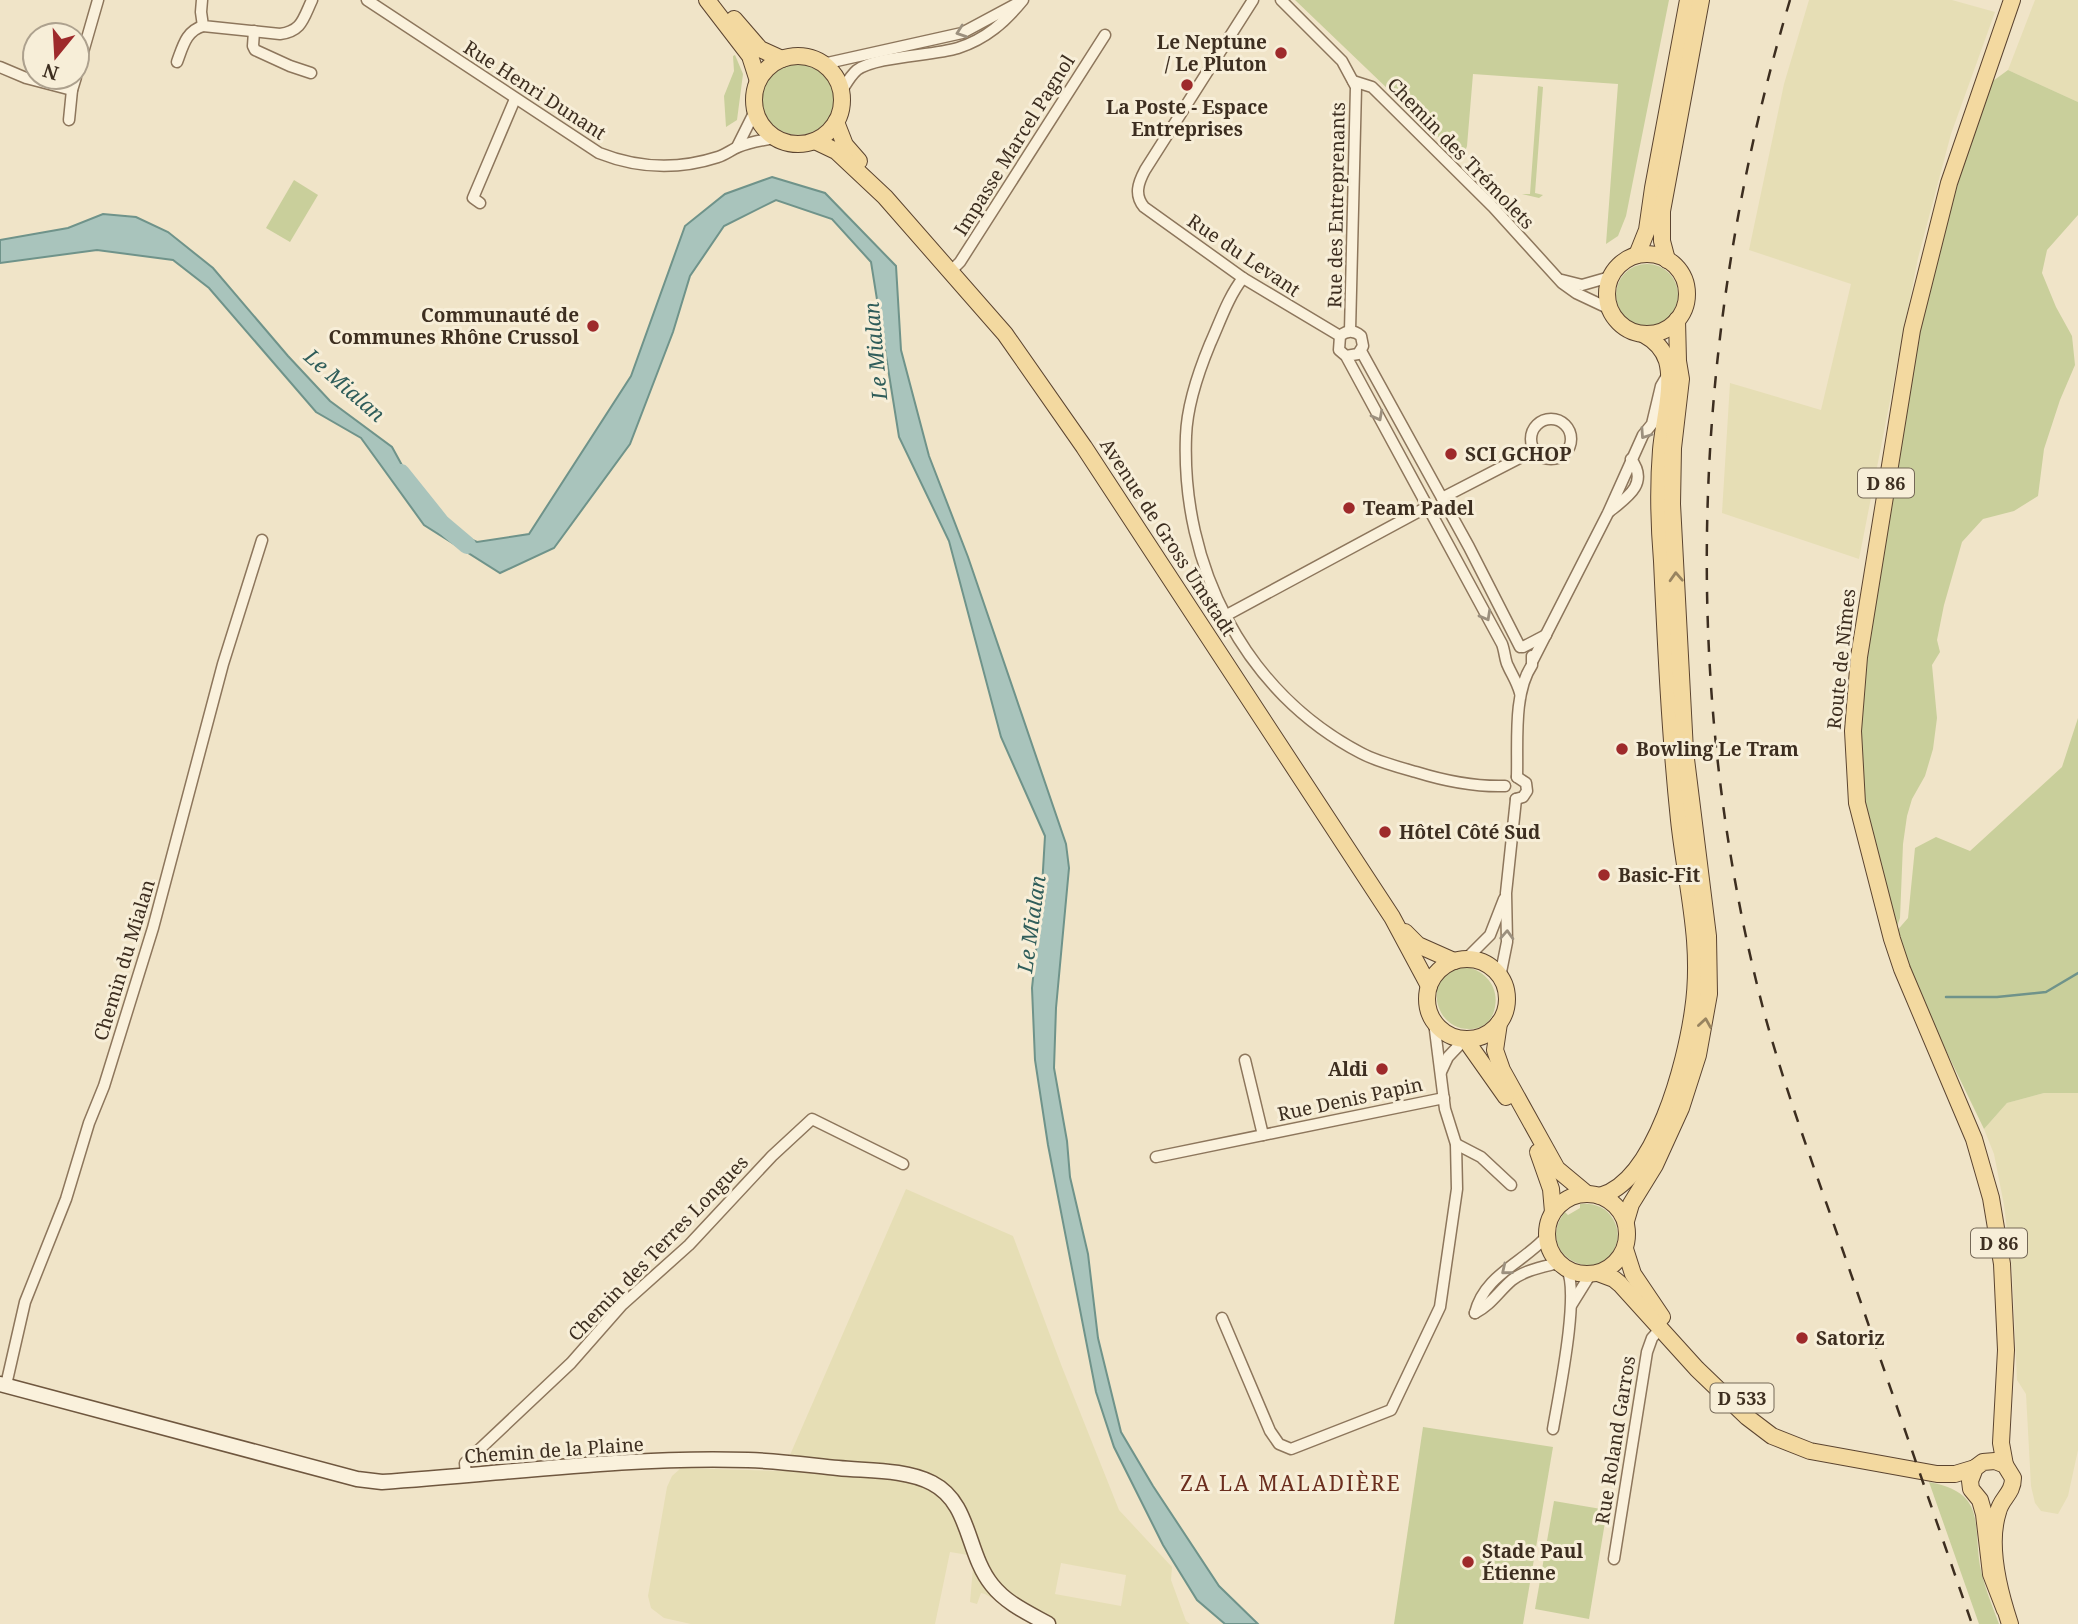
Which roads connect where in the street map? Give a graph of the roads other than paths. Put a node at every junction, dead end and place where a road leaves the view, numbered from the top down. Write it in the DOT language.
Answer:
graph roads {
  1 [pos="98,0"];
  2 [pos="202,0"];
  3 [pos="312,0"];
  4 [pos="367,0"];
  5 [pos="707,0"];
  6 [pos="718,0"];
  7 [pos="1022,0"];
  8 [pos="1253,0"];
  9 [pos="1281,0"];
  10 [pos="1688,0"];
  11 [pos="1701,0"];
  12 [pos="2012,0"];
  13 [pos="91,24"];
  14 [pos="203,26"];
  15 [pos="254,31"];
  16 [pos="1105,35"];
  17 [pos="782,59"];
  18 [pos="177,62"];
  19 [pos="823,64"];
  20 [pos="0,67"];
  21 [pos="311,73"];
  22 [pos="21,76"];
  23 [pos="758,81"];
  24 [pos="1353,81"];
  25 [pos="72,91"];
  26 [pos="841,92"];
  27 [pos="514,99"];
  28 [pos="755,111"];
  29 [pos="69,120"];
  30 [pos="836,122"];
  31 [pos="775,138"];
  32 [pos="815,141"];
  33 [pos="737,147"];
  34 [pos="885,197"];
  35 [pos="480,203"];
  36 [pos="1637,255"];
  37 [pos="1667,260"];
  38 [pos="950,272"];
  39 [pos="1557,277"];
  40 [pos="1610,277"];
  41 [pos="1243,278"];
  42 [pos="1610,309"];
  43 [pos="1677,320"];
  44 [pos="1345,334"];
  45 [pos="1643,334"];
  46 [pos="1361,351"];
  47 [pos="1346,356"];
  48 [pos="1669,372"];
  49 [pos="1535,450"];
  50 [pos="1442,498"];
  51 [pos="1427,507"];
  52 [pos="262,540"];
  53 [pos="1225,616"];
  54 [pos="1546,635"];
  55 [pos="1522,647"];
  56 [pos="1507,656"];
  57 [pos="1533,660"];
  58 [pos="1512,671"];
  59 [pos="1526,672"];
  60 [pos="1520,693"];
  61 [pos="1517,777"];
  62 [pos="1505,786"];
  63 [pos="1516,799"];
  64 [pos="1506,893"];
  65 [pos="1392,917"];
  66 [pos="1460,960"];
  67 [pos="1500,977"];
  68 [pos="1429,986"];
  69 [pos="1434,1022"];
  70 [pos="1499,1023"];
  71 [pos="1465,1039"];
  72 [pos="1245,1060"];
  73 [pos="1440,1075"];
  74 [pos="1444,1098"];
  75 [pos="1263,1135"];
  76 [pos="1456,1144"];
  77 [pos="1156,1157"];
  78 [pos="903,1164"];
  79 [pos="1511,1185"];
  80 [pos="1594,1195"];
  81 [pos="1553,1212"];
  82 [pos="1626,1221"];
  83 [pos="1547,1236"];
  84 [pos="1625,1249"];
  85 [pos="1562,1266"];
  86 [pos="1594,1274"];
  87 [pos="1572,1304"];
  88 [pos="1222,1318"];
  89 [pos="1660,1329"];
  90 [pos="3,1385"];
  91 [pos="2003,1392"];
  92 [pos="1553,1429"];
  93 [pos="1855,1460"];
  94 [pos="1979,1465"];
  95 [pos="2005,1465"];
  96 [pos="1937,1474"];
  97 [pos="466,1476"];
  98 [pos="1976,1495"];
  99 [pos="2002,1501"];
  100 [pos="1614,1559"];
  101 [pos="2008,1617"];
  102 [pos="1048,1624"];
  1 -- 13 [label="street"];
  2 -- 14 [label="street"];
  3 -- 15 [label="street"];
  4 -- 27 [label="street, Rue Henri Dunant"];
  5 -- 23 [label="main road"];
  6 -- 17 [label="main road"];
  7 -- 19 [label="street, one-way"];
  7 -- 26 [label="street"];
  8 -- 41 [label="street, Rue du Levant"];
  9 -- 24 [label="street, Chemin des Trémolets"];
  10 -- 36 [label="main road"];
  11 -- 37 [label="main road"];
  12 -- 91 [label="main road, Route de Nîmes / D 86"];
  14 -- 15 [label="street"];
  14 -- 18 [label="street"];
  15 -- 21 [label="street"];
  16 -- 38 [label="street, Impasse Marcel Pagnol"];
  17 -- 19 [label="main road"];
  17 -- 23 [label="main road"];
  19 -- 26 [label="main road"];
  20 -- 22 [label="street"];
  23 -- 28 [label="main road"];
  24 -- 39 [label="street, Chemin des Trémolets"];
  24 -- 44 [label="street, Rue des Entreprenants"];
  25 -- 29 [label="street"];
  26 -- 30 [label="main road"];
  27 -- 33 [label="street, Rue Henri Dunant"];
  27 -- 35 [label="street"];
  28 -- 31 [label="main road"];
  28 -- 33 [label="street"];
  30 -- 32 [label="main road"];
  30 -- 34 [label="main road, Avenue de Gross Umstadt"];
  31 -- 32 [label="main road"];
  31 -- 33 [label="street, Rue Henri Dunant"];
  32 -- 34 [label="main road, Avenue de Gross Umstadt"];
  34 -- 38 [label="main road, Avenue de Gross Umstadt"];
  36 -- 37 [label="main road"];
  36 -- 40 [label="main road"];
  37 -- 43 [label="main road"];
  38 -- 65 [label="main road, Avenue de Gross Umstadt"];
  39 -- 40 [label="street"];
  39 -- 42 [label="street, Chemin des Trémolets"];
  40 -- 42 [label="main road"];
  41 -- 44 [label="street, Rue du Levant"];
  41 -- 53 [label="street"];
  42 -- 45 [label="main road"];
  43 -- 45 [label="main road"];
  82 -- 43 [label="main road, one-way"];
  44 -- 46 [label="street"];
  44 -- 47 [label="street"];
  45 -- 48 [label="main road"];
  46 -- 47 [label="street"];
  46 -- 50 [label="street"];
  47 -- 51 [label="street, one-way"];
  48 -- 54 [label="street, one-way"];
  48 -- 80 [label="main road"];
  49 -- 50 [label="street"];
  50 -- 51 [label="street"];
  50 -- 55 [label="street"];
  51 -- 53 [label="street"];
  51 -- 56 [label="street, one-way"];
  52 -- 90 [label="street, Chemin du Mialan"];
  53 -- 62 [label="street"];
  54 -- 55 [label="street"];
  54 -- 57 [label="street"];
  55 -- 56 [label="street"];
  55 -- 57 [label="street"];
  56 -- 58 [label="street"];
  57 -- 59 [label="street"];
  58 -- 59 [label="street"];
  58 -- 60 [label="street"];
  59 -- 60 [label="street"];
  60 -- 61 [label="street"];
  61 -- 62 [label="street"];
  61 -- 63 [label="street"];
  62 -- 63 [label="street"];
  63 -- 64 [label="street"];
  64 -- 66 [label="street"];
  67 -- 64 [label="street, one-way"];
  65 -- 66 [label="main road, Avenue de Gross Umstadt"];
  65 -- 68 [label="main road, Avenue de Gross Umstadt"];
  66 -- 67 [label="main road"];
  66 -- 68 [label="main road"];
  67 -- 70 [label="main road"];
  68 -- 69 [label="main road"];
  69 -- 71 [label="main road"];
  69 -- 73 [label="street"];
  70 -- 71 [label="main road"];
  70 -- 80 [label="main road"];
  71 -- 73 [label="street"];
  71 -- 81 [label="main road"];
  72 -- 75 [label="street, Rue Denis Papin"];
  73 -- 74 [label="street"];
  74 -- 75 [label="street, Rue Denis Papin"];
  74 -- 76 [label="street"];
  75 -- 77 [label="street, Rue Denis Papin"];
  76 -- 79 [label="street"];
  76 -- 88 [label="street"];
  78 -- 97 [label="street, Chemin des Terres Longues"];
  80 -- 81 [label="main road"];
  80 -- 82 [label="main road"];
  81 -- 83 [label="main road"];
  82 -- 84 [label="main road"];
  83 -- 85 [label="main road"];
  83 -- 85 [label="street, one-way"];
  84 -- 86 [label="main road"];
  84 -- 93 [label="main road, D 533"];
  85 -- 86 [label="main road"];
  85 -- 87 [label="street"];
  86 -- 87 [label="street"];
  86 -- 89 [label="main road, D 533"];
  87 -- 92 [label="street"];
  89 -- 93 [label="main road, D 533"];
  89 -- 100 [label="street, Rue Roland Garros"];
  90 -- 97 [label="street, Chemin de la Plaine"];
  91 -- 94 [label="main road, Route de Nîmes / D 86"];
  91 -- 95 [label="main road, Route de Nîmes / D 86"];
  93 -- 96 [label="main road, D 533"];
  94 -- 95 [label="main road"];
  94 -- 96 [label="main road, D 533"];
  94 -- 98 [label="main road"];
  95 -- 99 [label="main road"];
  96 -- 98 [label="main road, D 533"];
  97 -- 102 [label="street, Chemin de la Plaine"];
  98 -- 99 [label="main road"];
  98 -- 101 [label="main road"];
  99 -- 101 [label="main road"];
}
